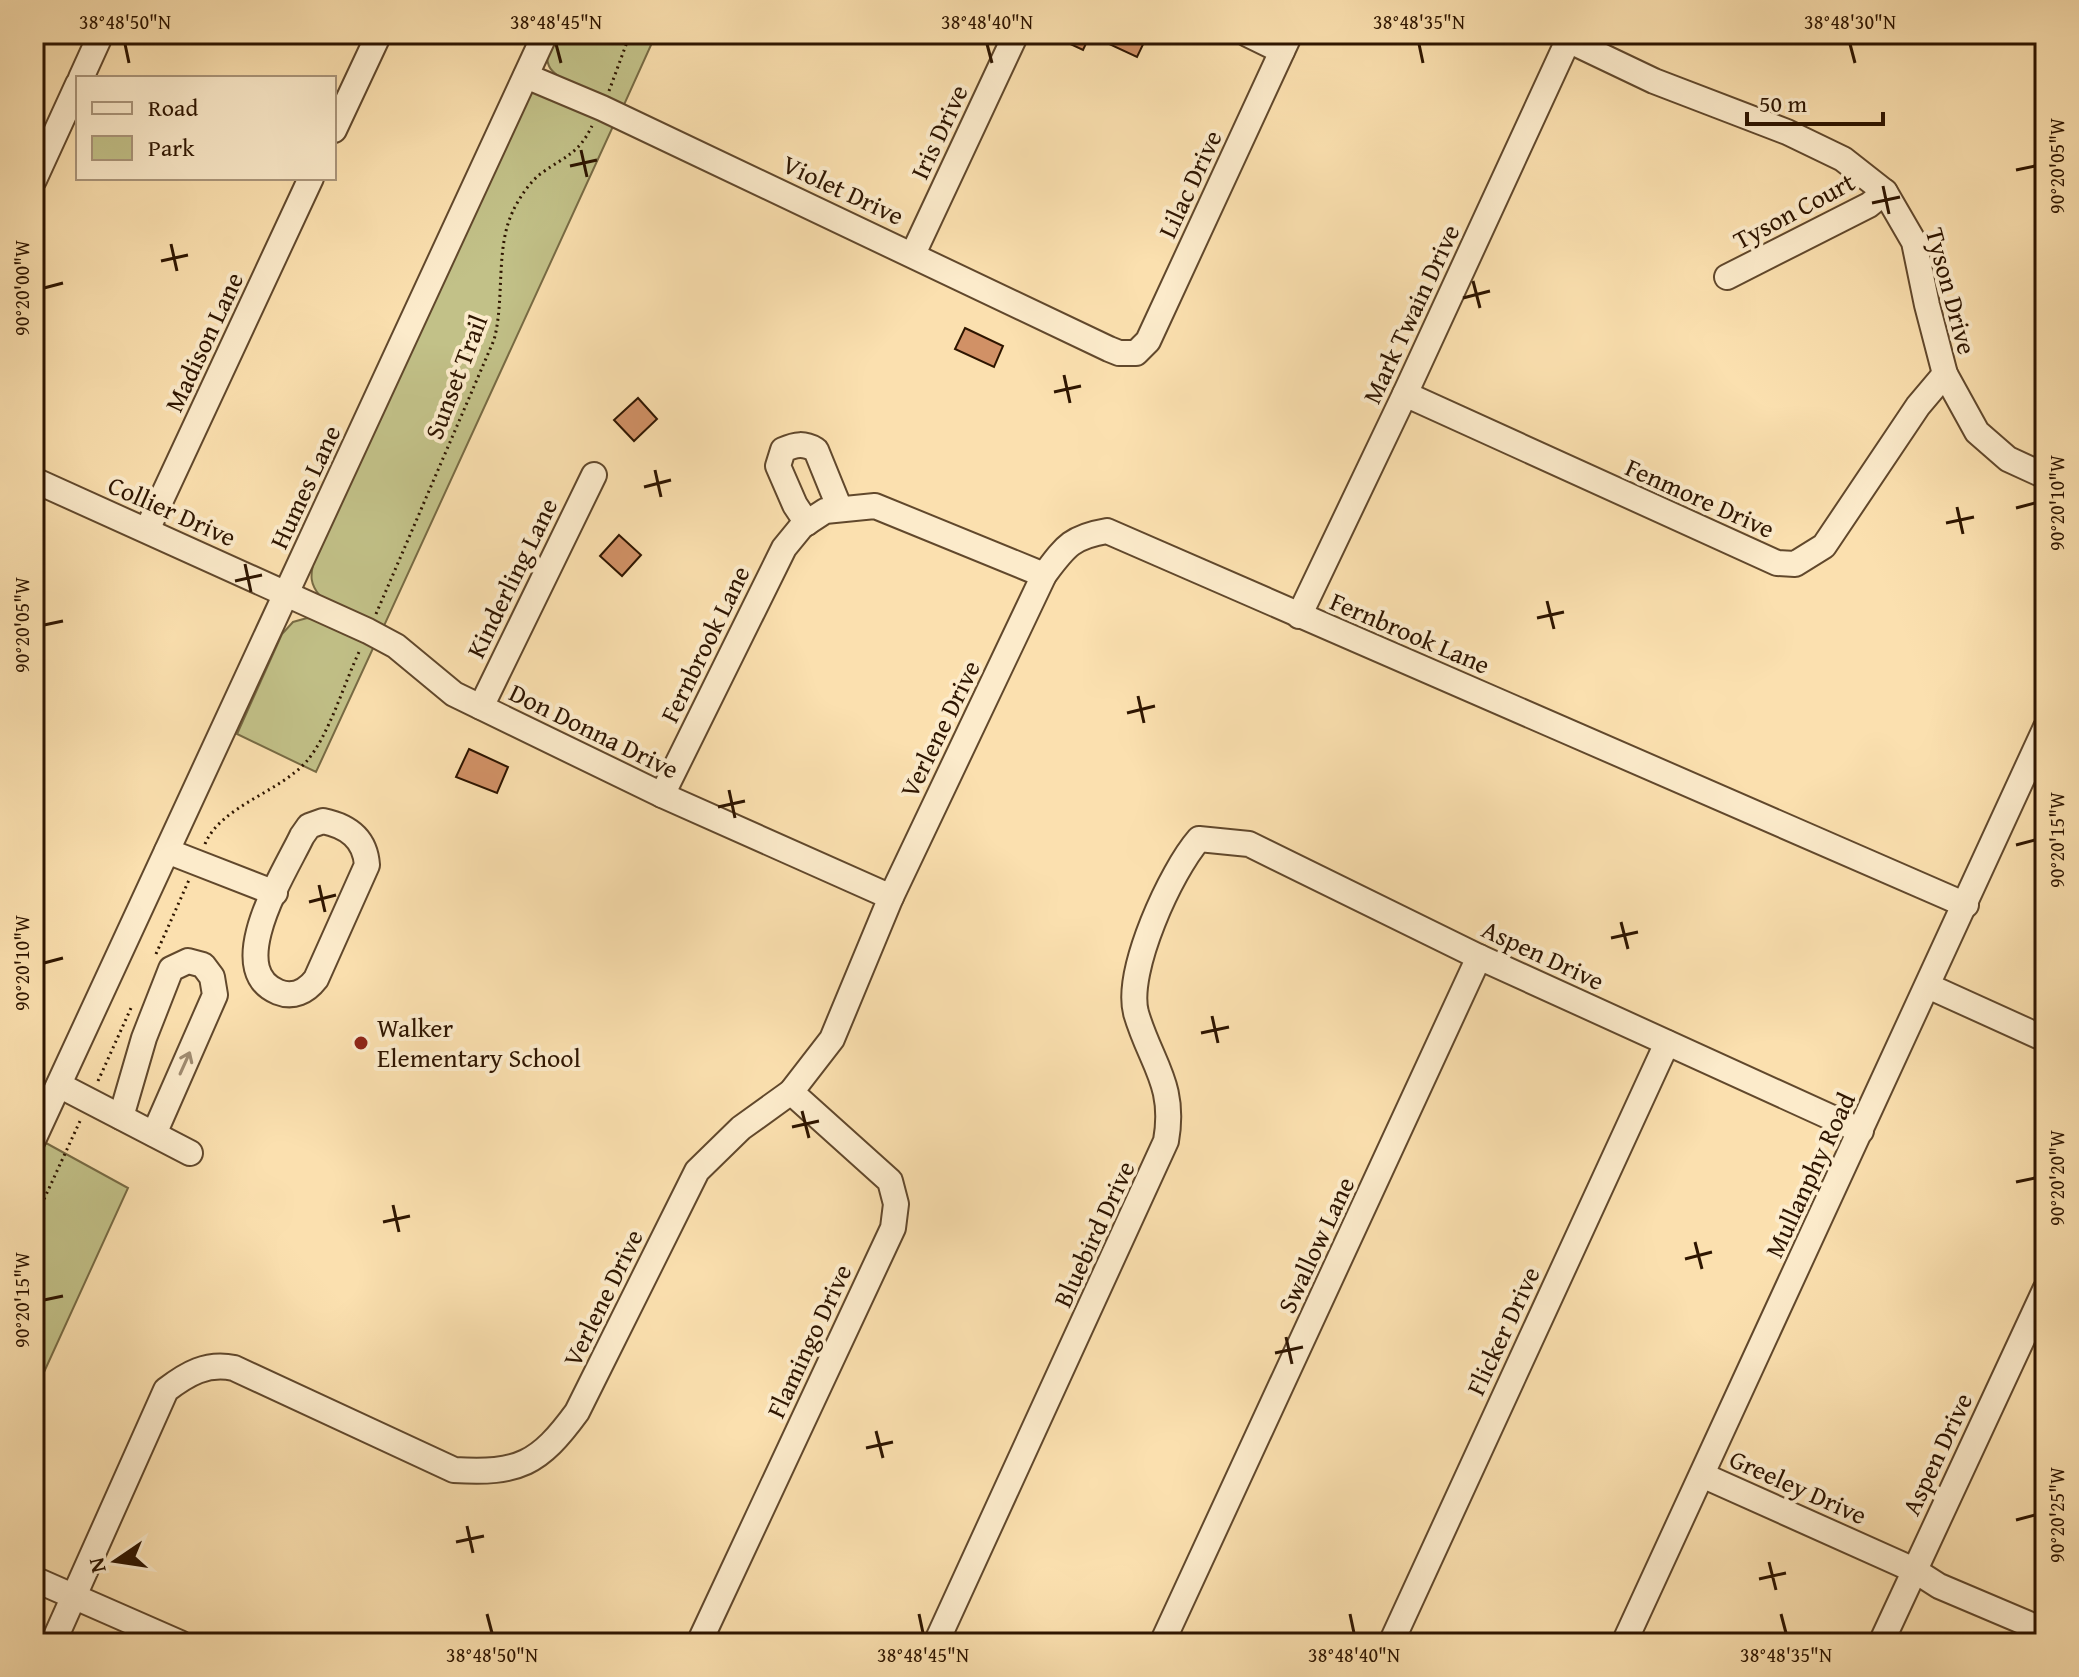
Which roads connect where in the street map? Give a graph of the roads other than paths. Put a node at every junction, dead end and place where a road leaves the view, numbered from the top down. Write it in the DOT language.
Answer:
graph roads {
  1 [pos="101,34"];
  2 [pos="379,34"];
  3 [pos="545,34"];
  4 [pos="1016,34"];
  5 [pos="1247,34"];
  6 [pos="1570,37"];
  7 [pos="1286,42"];
  8 [pos="82,76"];
  9 [pos="526,76"];
  10 [pos="76,88"];
  11 [pos="336,126"];
  12 [pos="34,180"];
  13 [pos="310,180"];
  14 [pos="1885,192"];
  15 [pos="913,254"];
  16 [pos="1727,277"];
  17 [pos="1136,353"];
  18 [pos="1945,374"];
  19 [pos="1405,394"];
  20 [pos="594,475"];
  21 [pos="2045,476"];
  22 [pos="34,480"];
  23 [pos="840,509"];
  24 [pos="807,523"];
  25 [pos="147,530"];
  26 [pos="1044,575"];
  27 [pos="286,594"];
  28 [pos="1299,616"];
  29 [pos="481,707"];
  30 [pos="2045,729"];
  31 [pos="662,795"];
  32 [pos="1199,839"];
  33 [pos="167,851"];
  34 [pos="275,893"];
  35 [pos="891,897"];
  36 [pos="1966,905"];
  37 [pos="1479,957"];
  38 [pos="1928,986"];
  39 [pos="2045,1039"];
  40 [pos="1667,1043"];
  41 [pos="59,1085"];
  42 [pos="791,1092"];
  43 [pos="121,1117"];
  44 [pos="1861,1131"];
  45 [pos="154,1134"];
  46 [pos="34,1138"];
  47 [pos="190,1153"];
  48 [pos="2045,1290"];
  49 [pos="1702,1475"];
  50 [pos="1914,1570"];
  51 [pos="34,1579"];
  52 [pos="74,1596"];
  53 [pos="2045,1631"];
  54 [pos="53,1643"];
  55 [pos="180,1643"];
  56 [pos="699,1643"];
  57 [pos="936,1643"];
  58 [pos="1162,1643"];
  59 [pos="1391,1643"];
  60 [pos="1624,1643"];
  61 [pos="1881,1643"];
  1 -- 8 [label="street"];
  2 -- 11 [label="street"];
  3 -- 9 [label="street, Humes Lane"];
  4 -- 15 [label="street, Iris Drive"];
  5 -- 7 [label="street"];
  6 -- 14 [label="street, Tyson Drive"];
  6 -- 19 [label="street, Mark Twain Drive"];
  7 -- 17 [label="street, Lilac Drive"];
  9 -- 15 [label="street, Violet Drive"];
  9 -- 27 [label="street, Humes Lane"];
  10 -- 12 [label="street"];
  13 -- 25 [label="street, Madison Lane"];
  14 -- 16 [label="street, Tyson Court"];
  14 -- 18 [label="street, Tyson Drive"];
  15 -- 17 [label="street, Violet Drive"];
  18 -- 19 [label="street, Fenmore Drive"];
  18 -- 21 [label="street, Tyson Drive"];
  19 -- 28 [label="street, Mark Twain Drive"];
  20 -- 29 [label="street, Kinderling Lane"];
  22 -- 25 [label="street, Collier Drive"];
  23 -- 24 [label="street, Fernbrook Lane"];
  23 -- 24 [label="street"];
  23 -- 26 [label="street, Fernbrook Lane"];
  24 -- 31 [label="street, Fernbrook Lane"];
  25 -- 27 [label="street, Collier Drive"];
  26 -- 28 [label="street, Fernbrook Lane"];
  26 -- 35 [label="street, Verlene Drive"];
  27 -- 29 [label="street, Don Donna Drive"];
  27 -- 33 [label="street, Humes Lane"];
  28 -- 36 [label="street, Fernbrook Lane"];
  29 -- 31 [label="street, Don Donna Drive"];
  30 -- 36 [label="street, Mullanphy Road"];
  31 -- 35 [label="street, Don Donna Drive"];
  32 -- 37 [label="street, Aspen Drive"];
  32 -- 57 [label="street, Bluebird Drive"];
  33 -- 34 [label="street"];
  33 -- 41 [label="street, Humes Lane"];
  34 -- 34 [label="street"];
  35 -- 42 [label="street, Verlene Drive"];
  36 -- 38 [label="street, Mullanphy Road"];
  37 -- 40 [label="street, Aspen Drive"];
  37 -- 58 [label="street, Swallow Lane"];
  38 -- 39 [label="street"];
  38 -- 44 [label="street, Mullanphy Road"];
  40 -- 44 [label="street, Aspen Drive"];
  40 -- 59 [label="street, Flicker Drive"];
  41 -- 43 [label="street"];
  41 -- 46 [label="street, Humes Lane"];
  42 -- 52 [label="street, Verlene Drive"];
  42 -- 56 [label="street, Flamingo Drive"];
  43 -- 45 [label="street"];
  45 -- 43 [label="street, one-way"];
  44 -- 49 [label="street, Mullanphy Road"];
  45 -- 47 [label="street"];
  48 -- 50 [label="street, Aspen Drive"];
  49 -- 50 [label="street, Greeley Drive"];
  49 -- 60 [label="street, Mullanphy Road"];
  50 -- 53 [label="street, Greeley Drive"];
  50 -- 61 [label="street, Aspen Drive"];
  51 -- 52 [label="street"];
  52 -- 54 [label="street, Verlene Drive"];
  52 -- 55 [label="street"];
}
